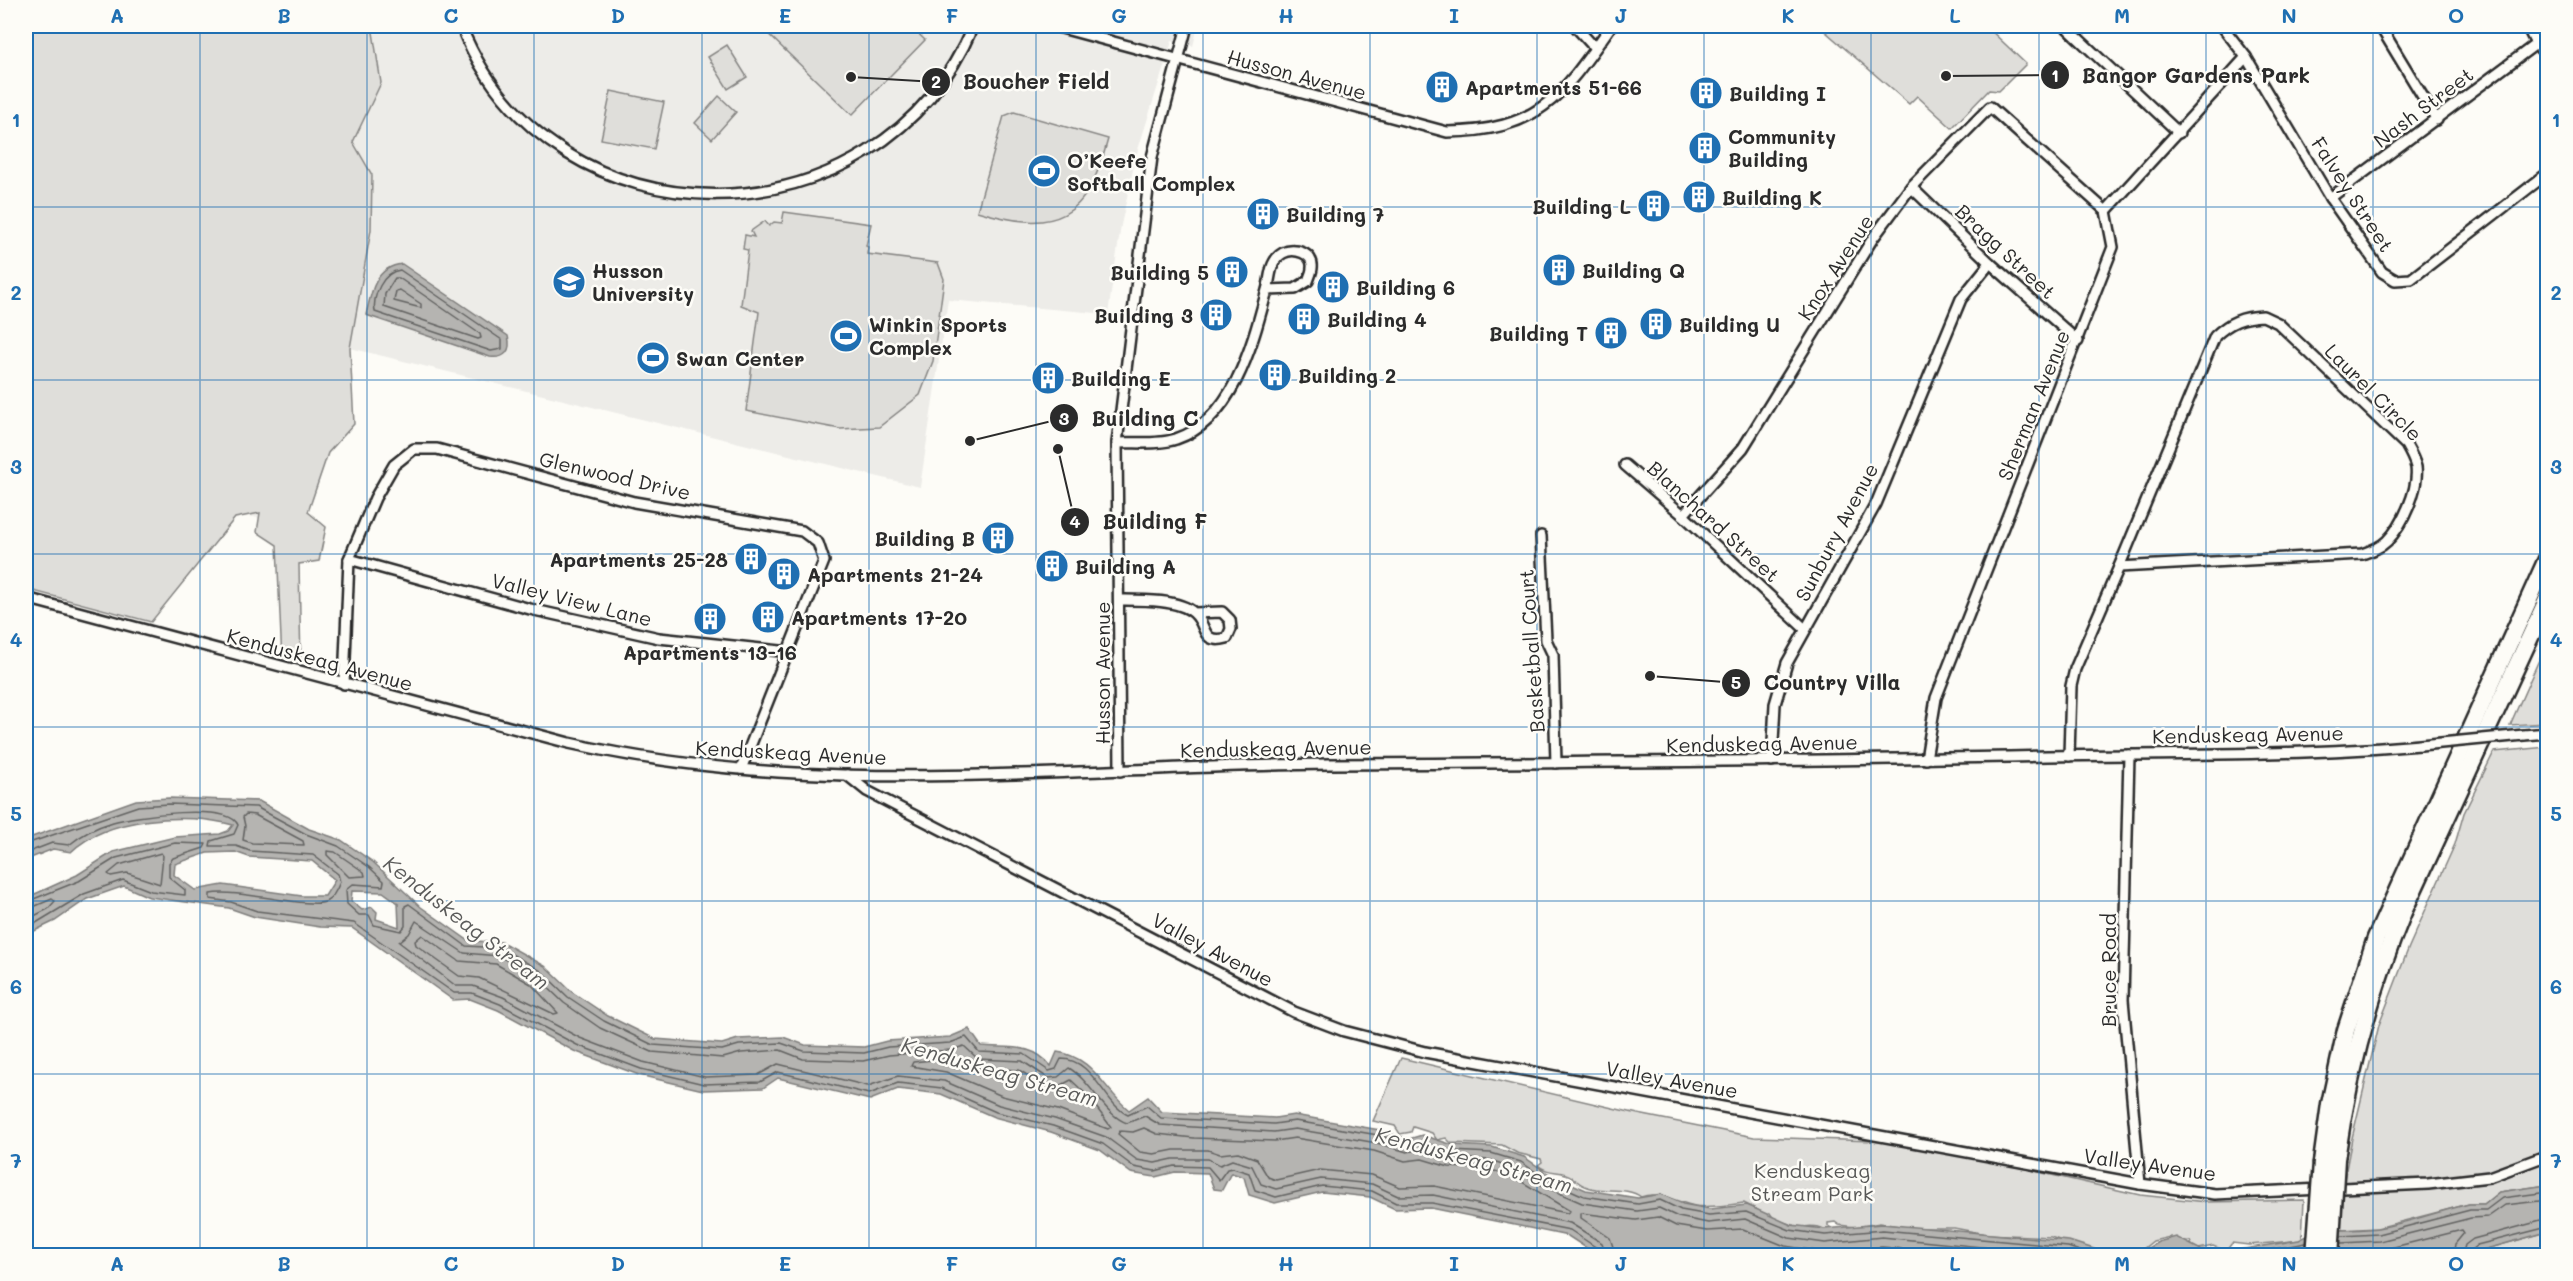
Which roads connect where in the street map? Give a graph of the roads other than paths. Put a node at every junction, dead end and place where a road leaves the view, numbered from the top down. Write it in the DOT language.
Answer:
graph roads {
  1 [pos="461,26"];
  2 [pos="973,26"];
  3 [pos="1054,26"];
  4 [pos="1187,26"];
  5 [pos="1575,26"];
  6 [pos="1611,26"];
  7 [pos="2065,26"];
  8 [pos="2222,26"];
  9 [pos="2380,26"];
  10 [pos="2528,26"];
  11 [pos="2536,44"];
  12 [pos="1595,48"];
  13 [pos="2246,57"];
  14 [pos="2547,57"];
  15 [pos="1178,59"];
  16 [pos="2437,120"];
  17 [pos="2179,133"];
  18 [pos="2547,173"];
  19 [pos="1911,187"];
  20 [pos="2330,198"];
  21 [pos="2106,211"];
  22 [pos="1990,263"];
  23 [pos="1267,290"];
  24 [pos="2078,340"];
  25 [pos="1117,443"];
  26 [pos="1625,465"];
  27 [pos="1683,515"];
  28 [pos="1541,536"];
  29 [pos="2547,557"];
  30 [pos="349,559"];
  31 [pos="2119,567"];
  32 [pos="26,598"];
  33 [pos="2547,598"];
  34 [pos="1120,600"];
  35 [pos="1194,612"];
  36 [pos="1804,629"];
  37 [pos="790,652"];
  38 [pos="344,684"];
  39 [pos="2547,733"];
  40 [pos="2129,755"];
  41 [pos="2069,756"];
  42 [pos="1926,759"];
  43 [pos="1772,761"];
  44 [pos="1556,763"];
  45 [pos="741,769"];
  46 [pos="1120,771"];
  47 [pos="847,775"];
  48 [pos="2547,1155"];
  49 [pos="2329,1161"];
  50 [pos="2140,1184"];
  51 [pos="2315,1256"];
  52 [pos="2330,1256"];
  1 -- 2 [label="street"];
  3 -- 15 [label="street"];
  4 -- 15 [label="street"];
  5 -- 12 [label="street"];
  6 -- 12 [label="street, Husson Avenue"];
  7 -- 17 [label="street"];
  8 -- 13 [label="street, Falvey Street"];
  9 -- 16 [label="street"];
  10 -- 11 [label="street"];
  11 -- 14 [label="street"];
  11 -- 16 [label="street, Nash Street"];
  12 -- 15 [label="street, Husson Avenue"];
  13 -- 17 [label="street"];
  13 -- 20 [label="street, Falvey Street"];
  15 -- 25 [label="street, Husson Avenue"];
  16 -- 20 [label="street, Nash Street"];
  17 -- 21 [label="street"];
  18 -- 20 [label="street, Falvey Street"];
  19 -- 21 [label="street, Knox Avenue"];
  19 -- 22 [label="street, Bragg Street"];
  19 -- 27 [label="street, Knox Avenue"];
  21 -- 24 [label="street, Sherman Avenue"];
  22 -- 24 [label="street, Bragg Street"];
  22 -- 36 [label="street, Sunbury Avenue"];
  23 -- 23 [label="street"];
  23 -- 25 [label="street"];
  24 -- 42 [label="street, Sherman Avenue"];
  25 -- 34 [label="street, Husson Avenue"];
  26 -- 27 [label="street, Blanchard Street"];
  27 -- 36 [label="street, Blanchard Street"];
  28 -- 44 [label="street, Basketball Court"];
  29 -- 49 [label="highway"];
  30 -- 37 [label="street, Valley View Lane"];
  30 -- 37 [label="street, Glenwood Drive"];
  30 -- 38 [label="street, Glenwood Drive"];
  31 -- 31 [label="street, Laurel Circle"];
  31 -- 41 [label="street, Laurel Circle"];
  32 -- 38 [label="street, Kenduskeag Avenue"];
  33 -- 49 [label="highway"];
  34 -- 35 [label="street"];
  34 -- 46 [label="street, Husson Avenue"];
  36 -- 43 [label="street, Sunbury Avenue"];
  37 -- 45 [label="street, Glenwood Drive"];
  38 -- 45 [label="street, Kenduskeag Avenue"];
  39 -- 40 [label="street, Kenduskeag Avenue, bridge"];
  40 -- 41 [label="street, Kenduskeag Avenue"];
  40 -- 50 [label="street, Bruce Road"];
  41 -- 42 [label="street, Kenduskeag Avenue"];
  42 -- 43 [label="street, Kenduskeag Avenue"];
  43 -- 44 [label="street, Kenduskeag Avenue"];
  44 -- 46 [label="street, Kenduskeag Avenue"];
  45 -- 47 [label="street, Kenduskeag Avenue"];
  46 -- 47 [label="street, Kenduskeag Avenue"];
  47 -- 50 [label="street, Valley Avenue"];
  48 -- 50 [label="street, Valley Avenue"];
  49 -- 51 [label="highway, bridge"];
  49 -- 52 [label="highway, bridge"];
}
